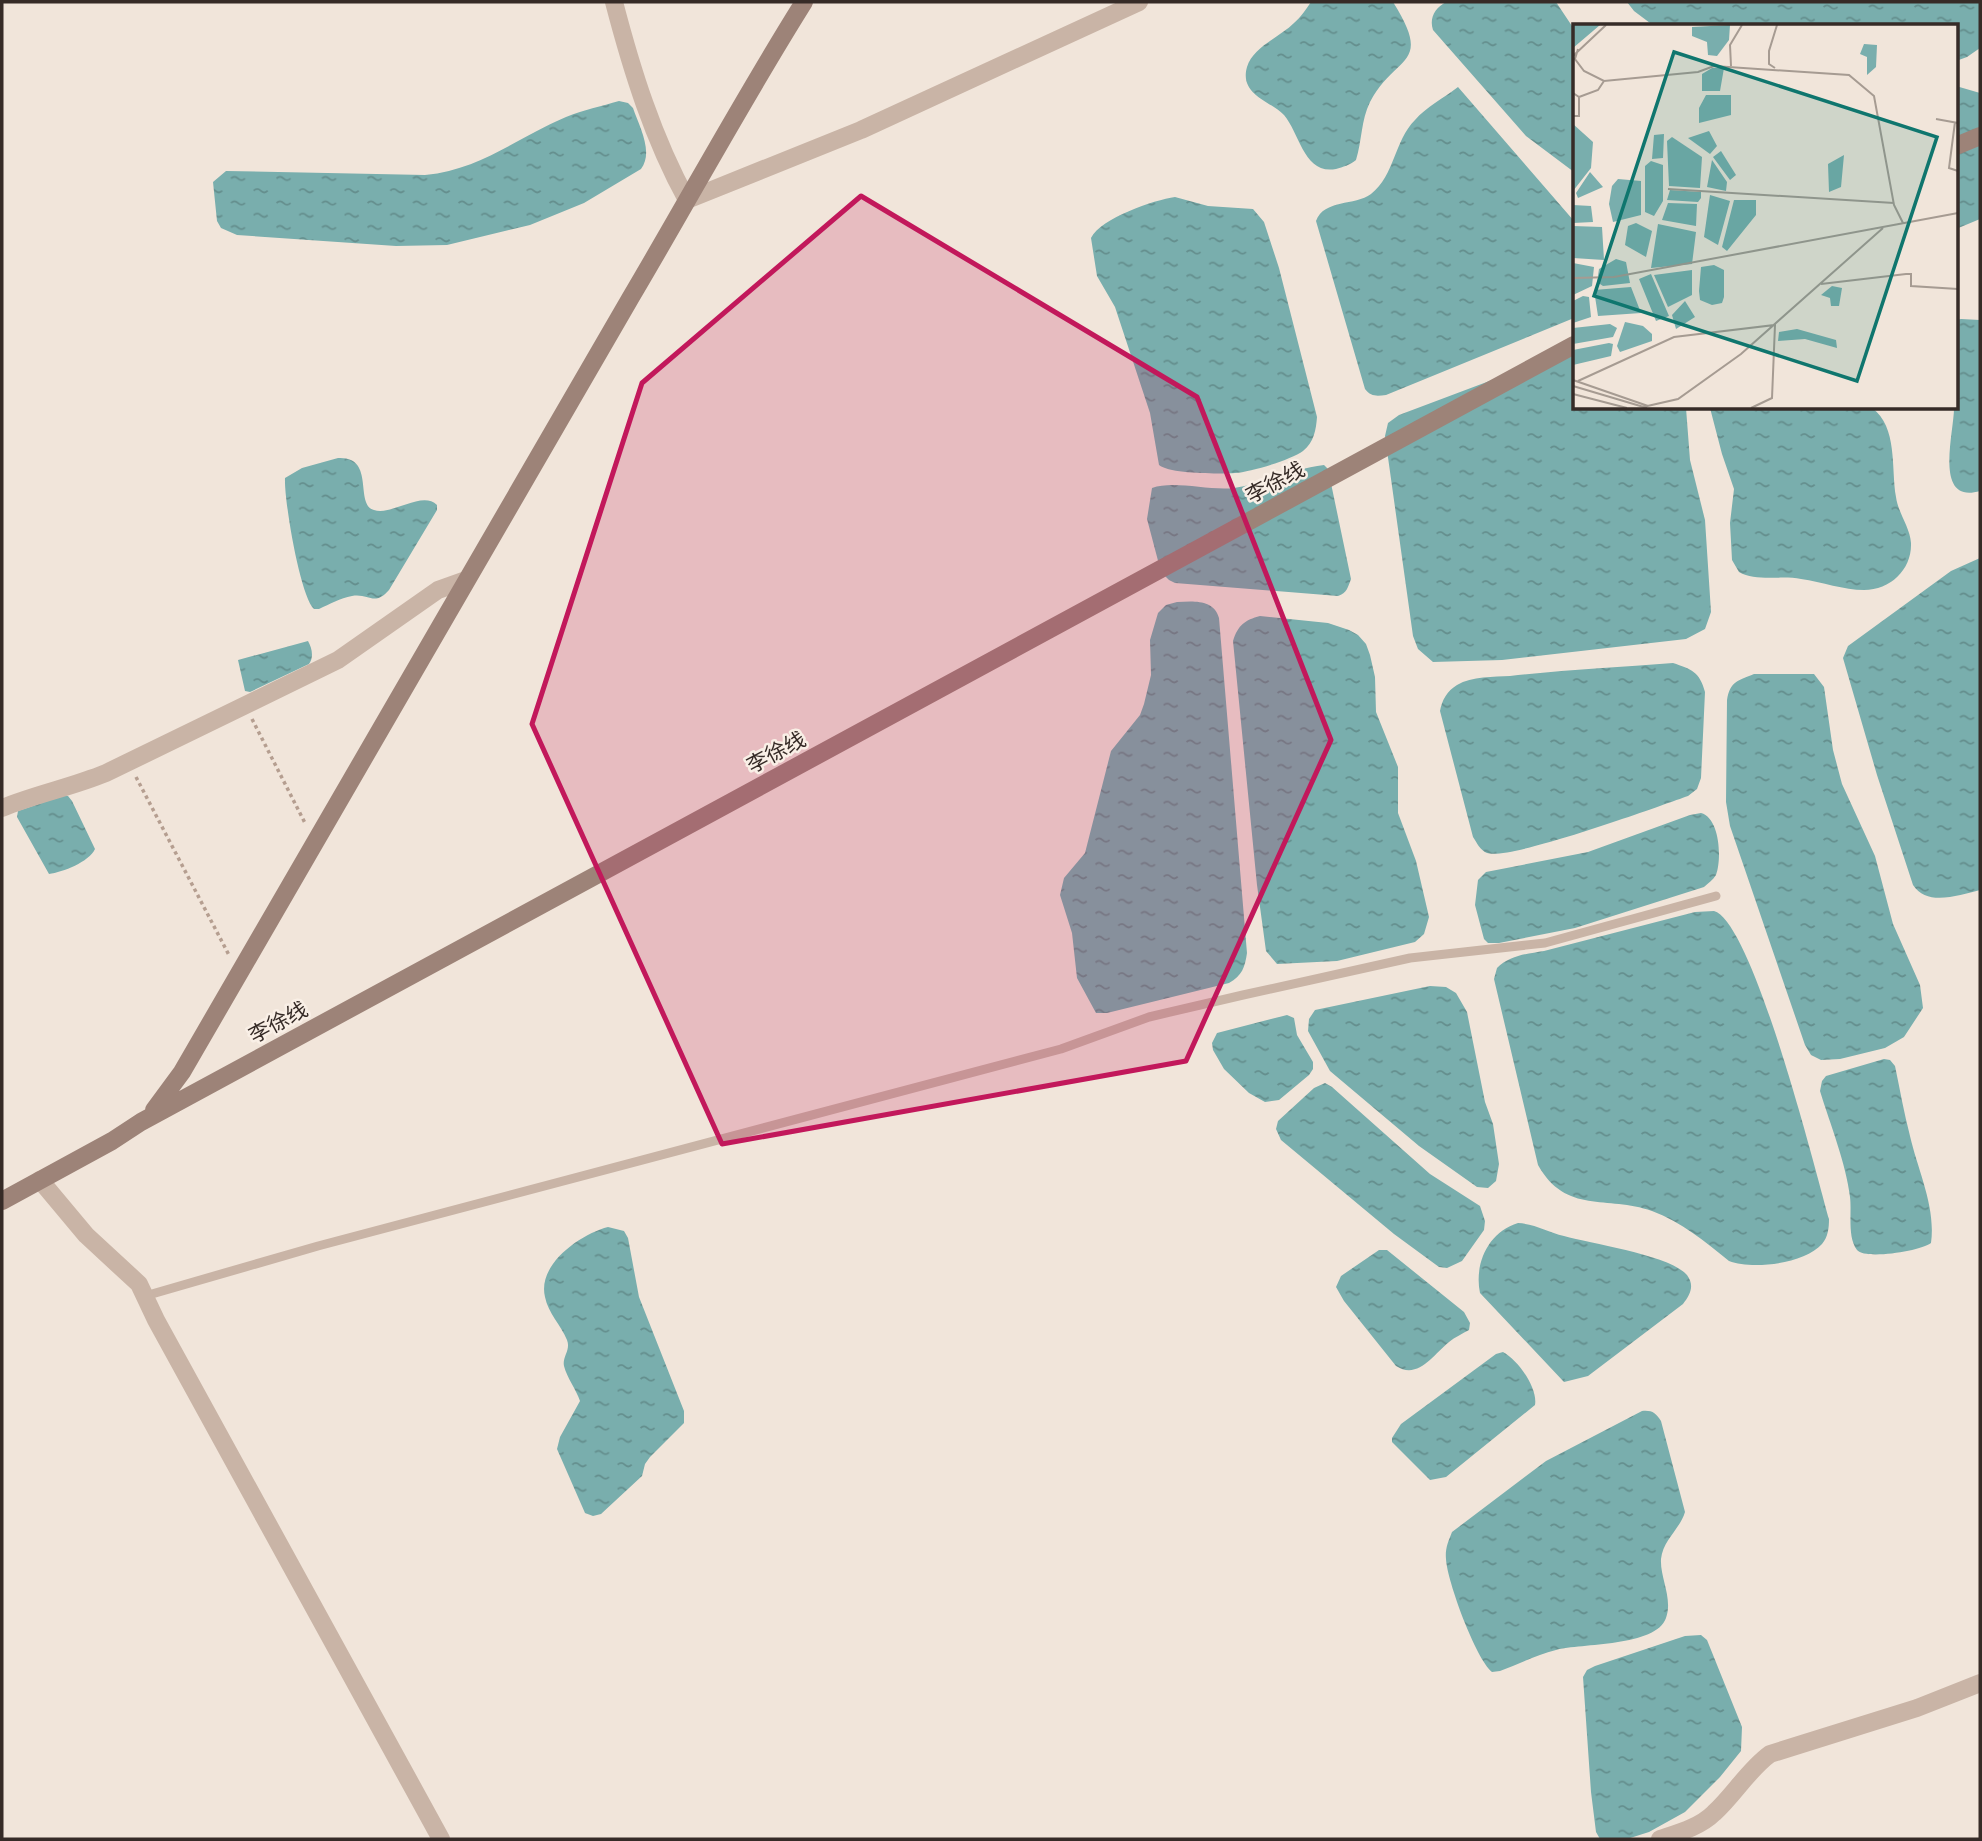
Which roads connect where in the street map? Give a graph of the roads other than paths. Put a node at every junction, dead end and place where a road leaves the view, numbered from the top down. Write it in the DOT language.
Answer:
graph roads {
  1 [pos="614,2"];
  2 [pos="804,2"];
  3 [pos="1139,2"];
  4 [pos="1980,136"];
  5 [pos="1958,145"];
  6 [pos="687,200"];
  7 [pos="1573,346"];
  8 [pos="466,580"];
  9 [pos="2,808"];
  10 [pos="1716,896"];
  11 [pos="141,1122"];
  12 [pos="40,1180"];
  13 [pos="2,1201"];
  14 [pos="145,1296"];
  15 [pos="1980,1683"];
  16 [pos="441,1839"];
  17 [pos="1660,1839"];
  1 -- 6 [label="street"];
  2 -- 6 [label="main road"];
  3 -- 6 [label="street"];
  4 -- 5 [label="main road"];
  6 -- 8 [label="main road"];
  7 -- 11 [label="main road, 李徐线"];
  8 -- 9 [label="street"];
  8 -- 11 [label="main road"];
  10 -- 14 [label="lane"];
  11 -- 12 [label="main road, 李徐线"];
  12 -- 13 [label="main road, 李徐线"];
  12 -- 14 [label="street"];
  14 -- 16 [label="street"];
  15 -- 17 [label="street"];
}
